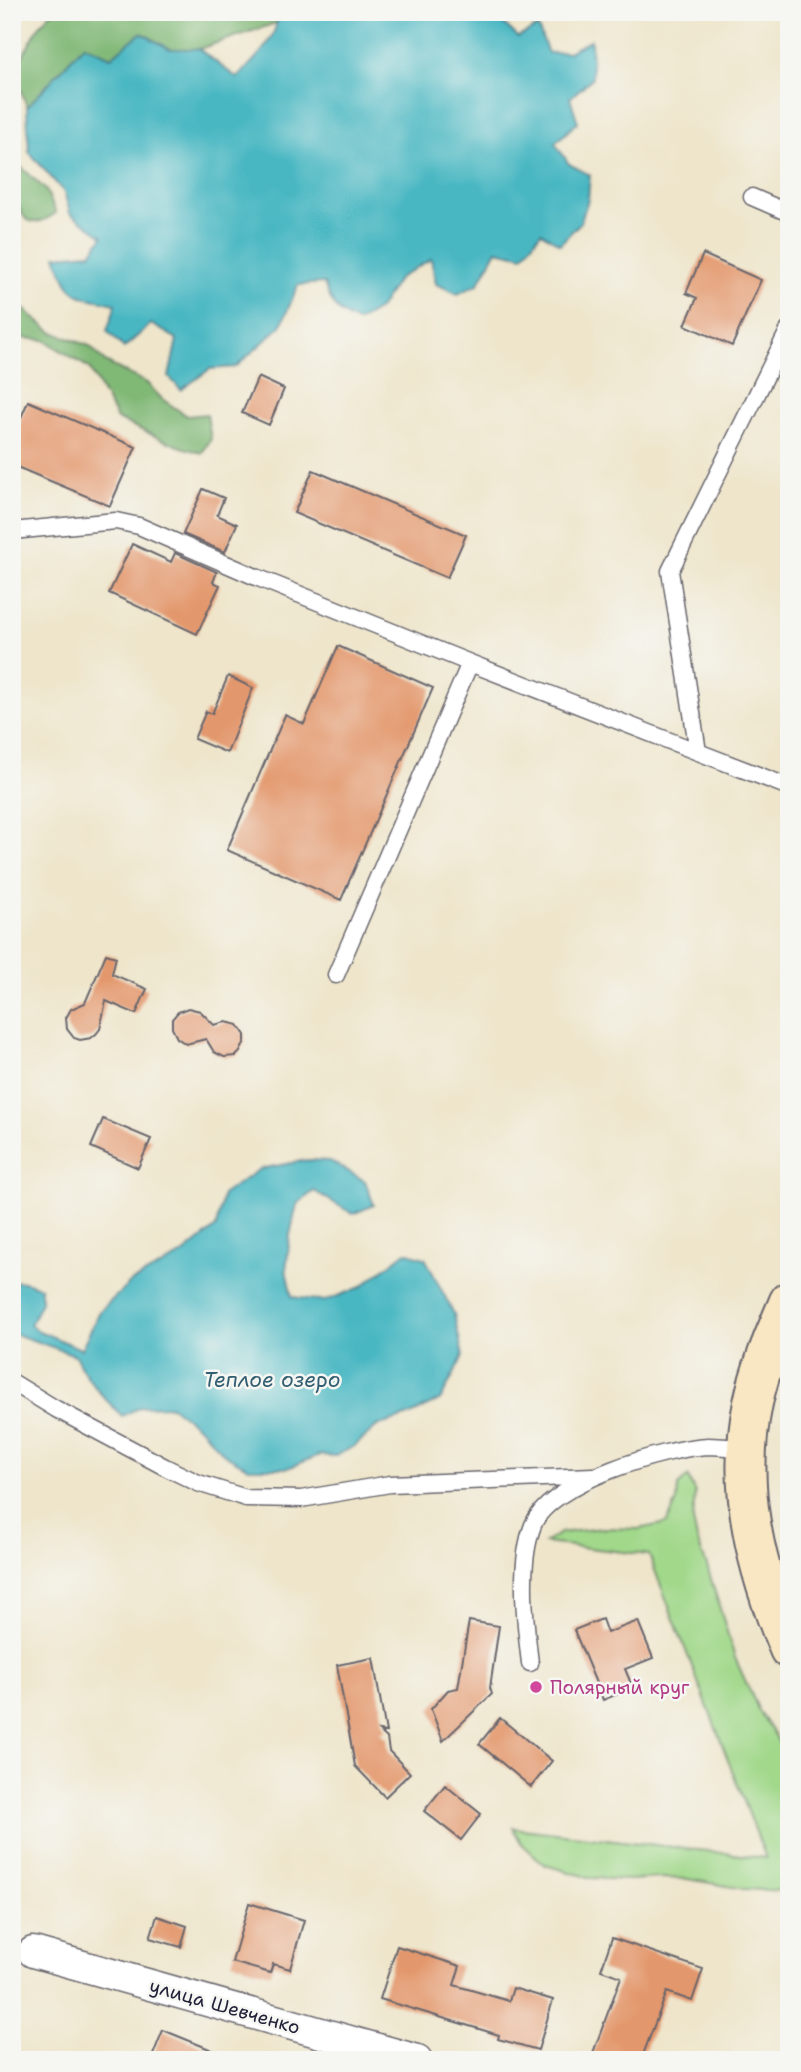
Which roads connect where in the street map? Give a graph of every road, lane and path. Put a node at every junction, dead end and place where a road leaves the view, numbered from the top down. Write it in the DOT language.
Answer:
graph roads {
  1 [pos="752,197"];
  2 [pos="789,213"];
  3 [pos="789,329"];
  4 [pos="12,531"];
  5 [pos="470,663"];
  6 [pos="698,752"];
  7 [pos="789,787"];
  8 [pos="336,975"];
  9 [pos="789,1301"];
  10 [pos="12,1382"];
  11 [pos="746,1449"];
  12 [pos="593,1476"];
  13 [pos="789,1649"];
  14 [pos="530,1663"];
  15 [pos="23,1950"];
  16 [pos="417,2060"];
  1 -- 2 [label="lane"];
  3 -- 6 [label="lane"];
  4 -- 5 [label="lane"];
  5 -- 6 [label="lane"];
  5 -- 8 [label="lane"];
  6 -- 7 [label="lane"];
  9 -- 11 [label="main road"];
  10 -- 12 [label="lane"];
  11 -- 12 [label="lane"];
  11 -- 13 [label="main road"];
  12 -- 14 [label="lane"];
  15 -- 16 [label="street, улица Шевченко"];
}
